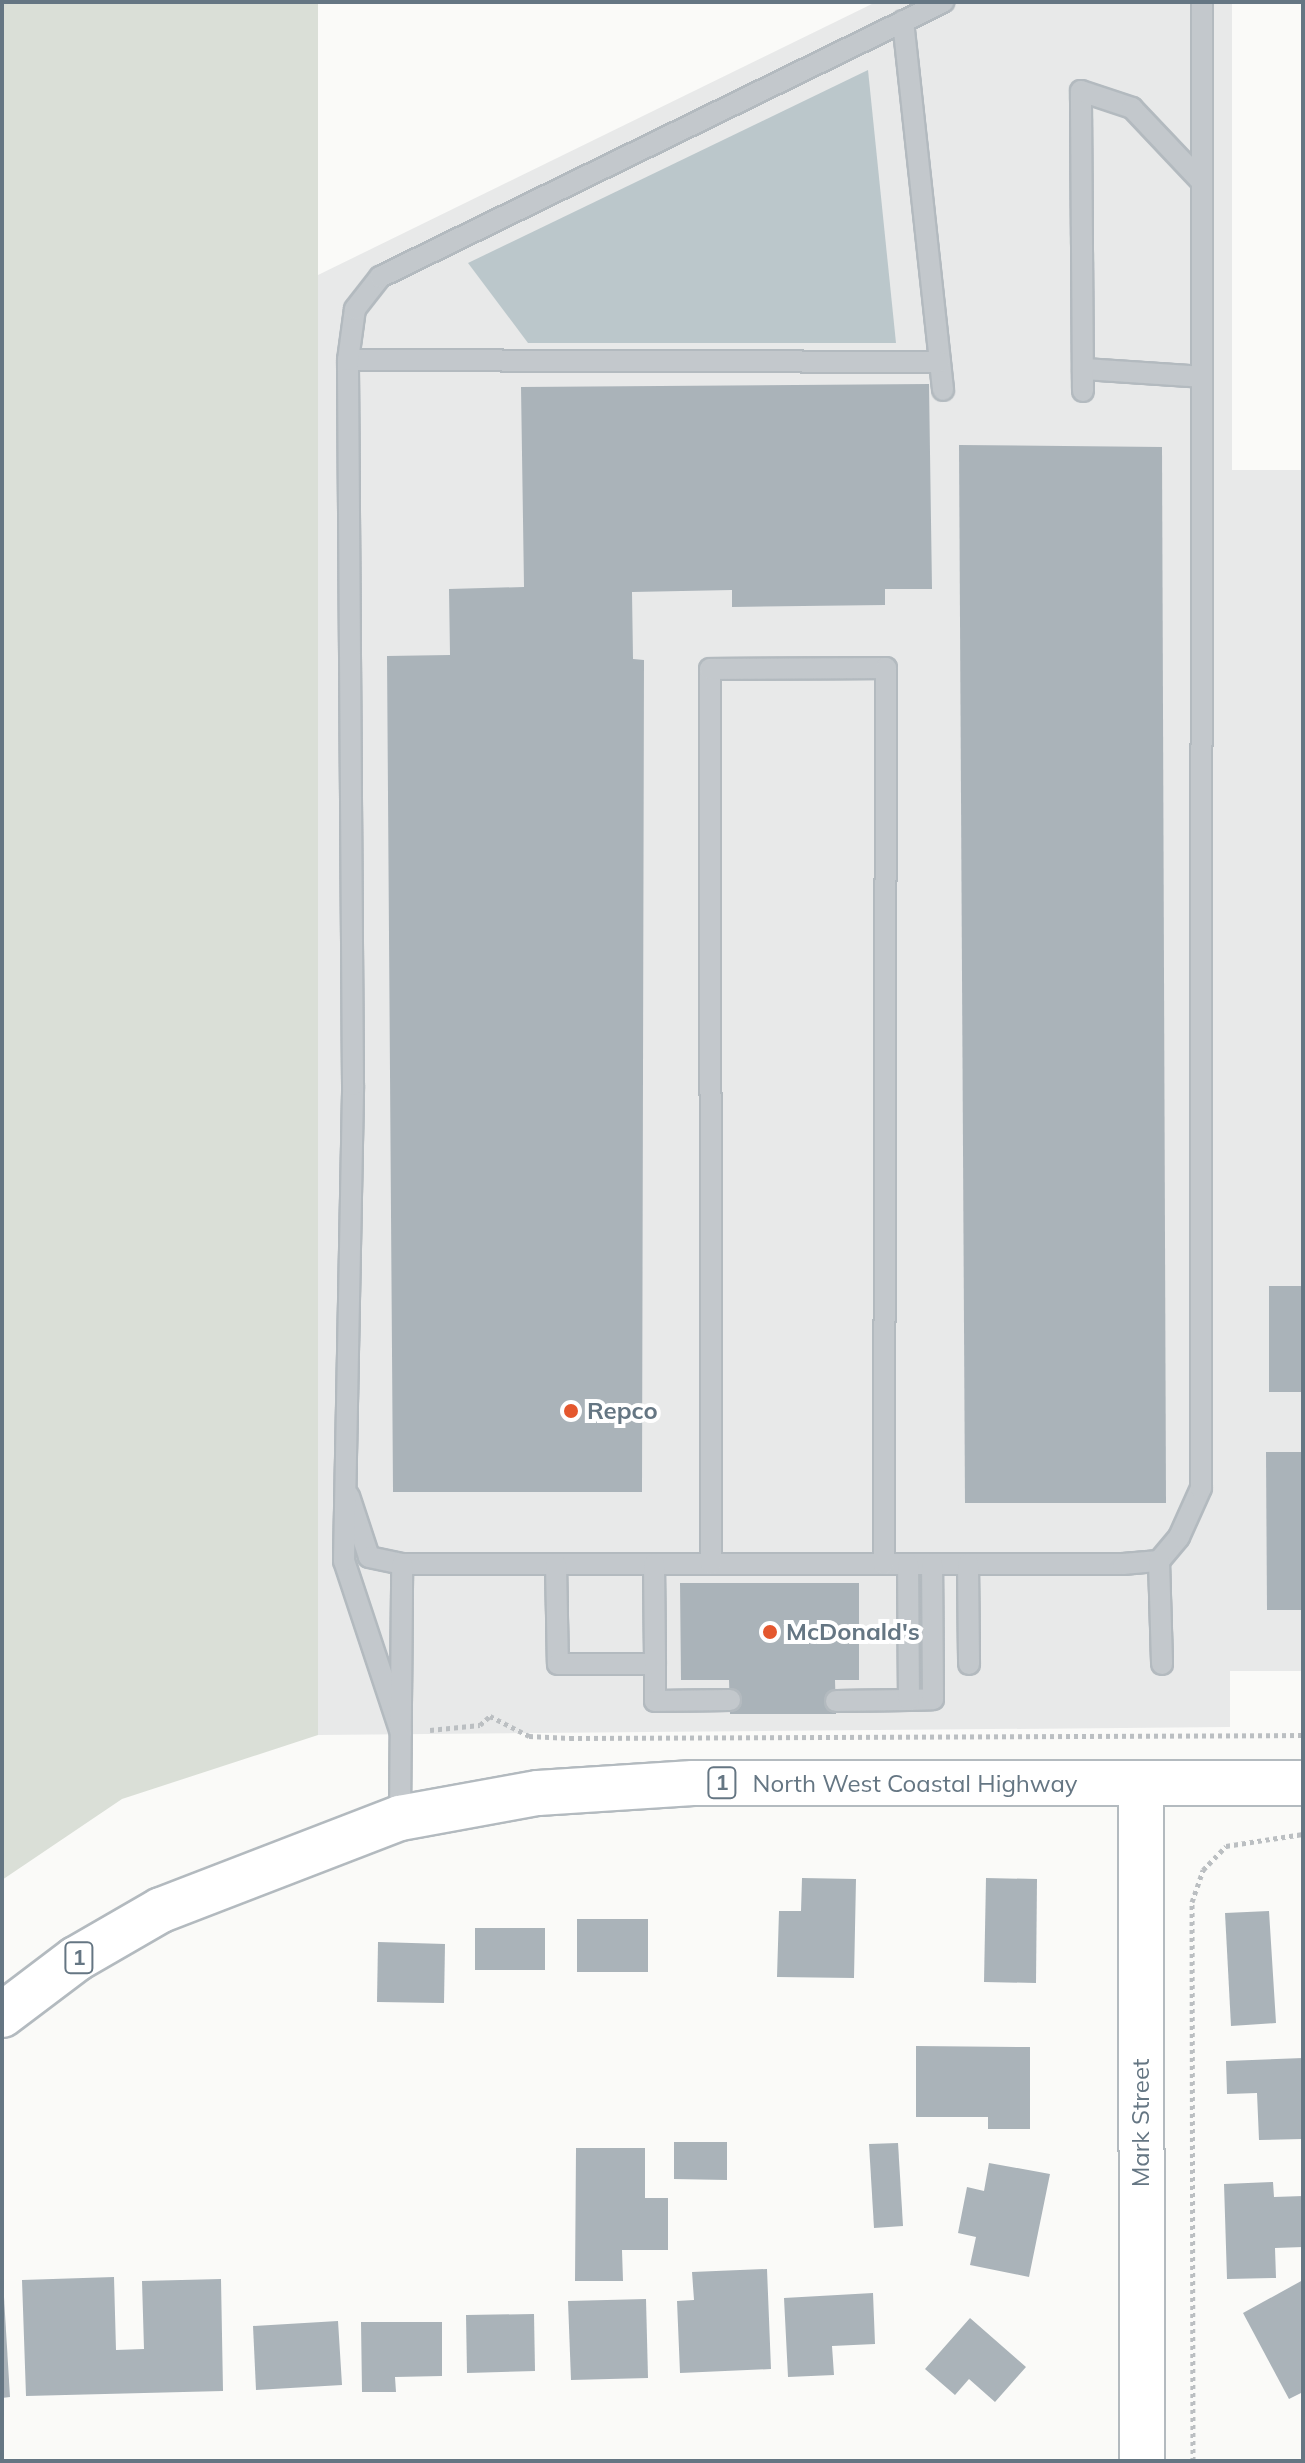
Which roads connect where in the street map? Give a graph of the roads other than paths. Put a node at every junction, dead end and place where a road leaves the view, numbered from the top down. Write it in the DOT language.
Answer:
graph roads {
  1 [pos="943,2"];
  2 [pos="1202,2"];
  3 [pos="903,21"];
  4 [pos="1202,182"];
  5 [pos="348,360"];
  6 [pos="940,362"];
  7 [pos="1083,369"];
  8 [pos="1202,377"];
  9 [pos="943,390"];
  10 [pos="1083,391"];
  11 [pos="349,1496"];
  12 [pos="1159,1561"];
  13 [pos="402,1564"];
  14 [pos="556,1564"];
  15 [pos="654,1564"];
  16 [pos="711,1564"];
  17 [pos="884,1564"];
  18 [pos="908,1564"];
  19 [pos="932,1564"];
  20 [pos="968,1564"];
  21 [pos="655,1664"];
  22 [pos="969,1664"];
  23 [pos="1162,1664"];
  24 [pos="730,1700"];
  25 [pos="909,1700"];
  26 [pos="836,1701"];
  27 [pos="401,1733"];
  28 [pos="1303,1783"];
  29 [pos="1141,1785"];
  30 [pos="400,1818"];
  31 [pos="2,2015"];
  32 [pos="1142,2461"];
  1 -- 3 [label="lane"];
  2 -- 4 [label="lane"];
  3 -- 5 [label="lane"];
  3 -- 6 [label="lane"];
  4 -- 7 [label="lane"];
  4 -- 8 [label="lane"];
  5 -- 6 [label="lane"];
  5 -- 11 [label="lane"];
  6 -- 9 [label="lane"];
  7 -- 8 [label="lane"];
  7 -- 10 [label="lane"];
  8 -- 12 [label="lane"];
  11 -- 13 [label="lane"];
  11 -- 27 [label="lane"];
  12 -- 20 [label="lane"];
  12 -- 23 [label="lane"];
  13 -- 14 [label="lane"];
  13 -- 27 [label="lane"];
  14 -- 15 [label="lane"];
  14 -- 21 [label="lane"];
  15 -- 16 [label="lane"];
  15 -- 21 [label="lane"];
  16 -- 17 [label="lane"];
  16 -- 17 [label="lane"];
  17 -- 18 [label="lane"];
  18 -- 19 [label="lane"];
  18 -- 25 [label="lane"];
  19 -- 20 [label="lane"];
  19 -- 25 [label="lane"];
  20 -- 22 [label="lane"];
  21 -- 24 [label="lane"];
  25 -- 26 [label="lane"];
  27 -- 30 [label="lane"];
  28 -- 29 [label="main road, North West Coastal Highway / 1"];
  29 -- 30 [label="main road, North West Coastal Highway / 1"];
  29 -- 32 [label="main road, Mark Street"];
  30 -- 31 [label="main road, North West Coastal Highway / 1"];
}
